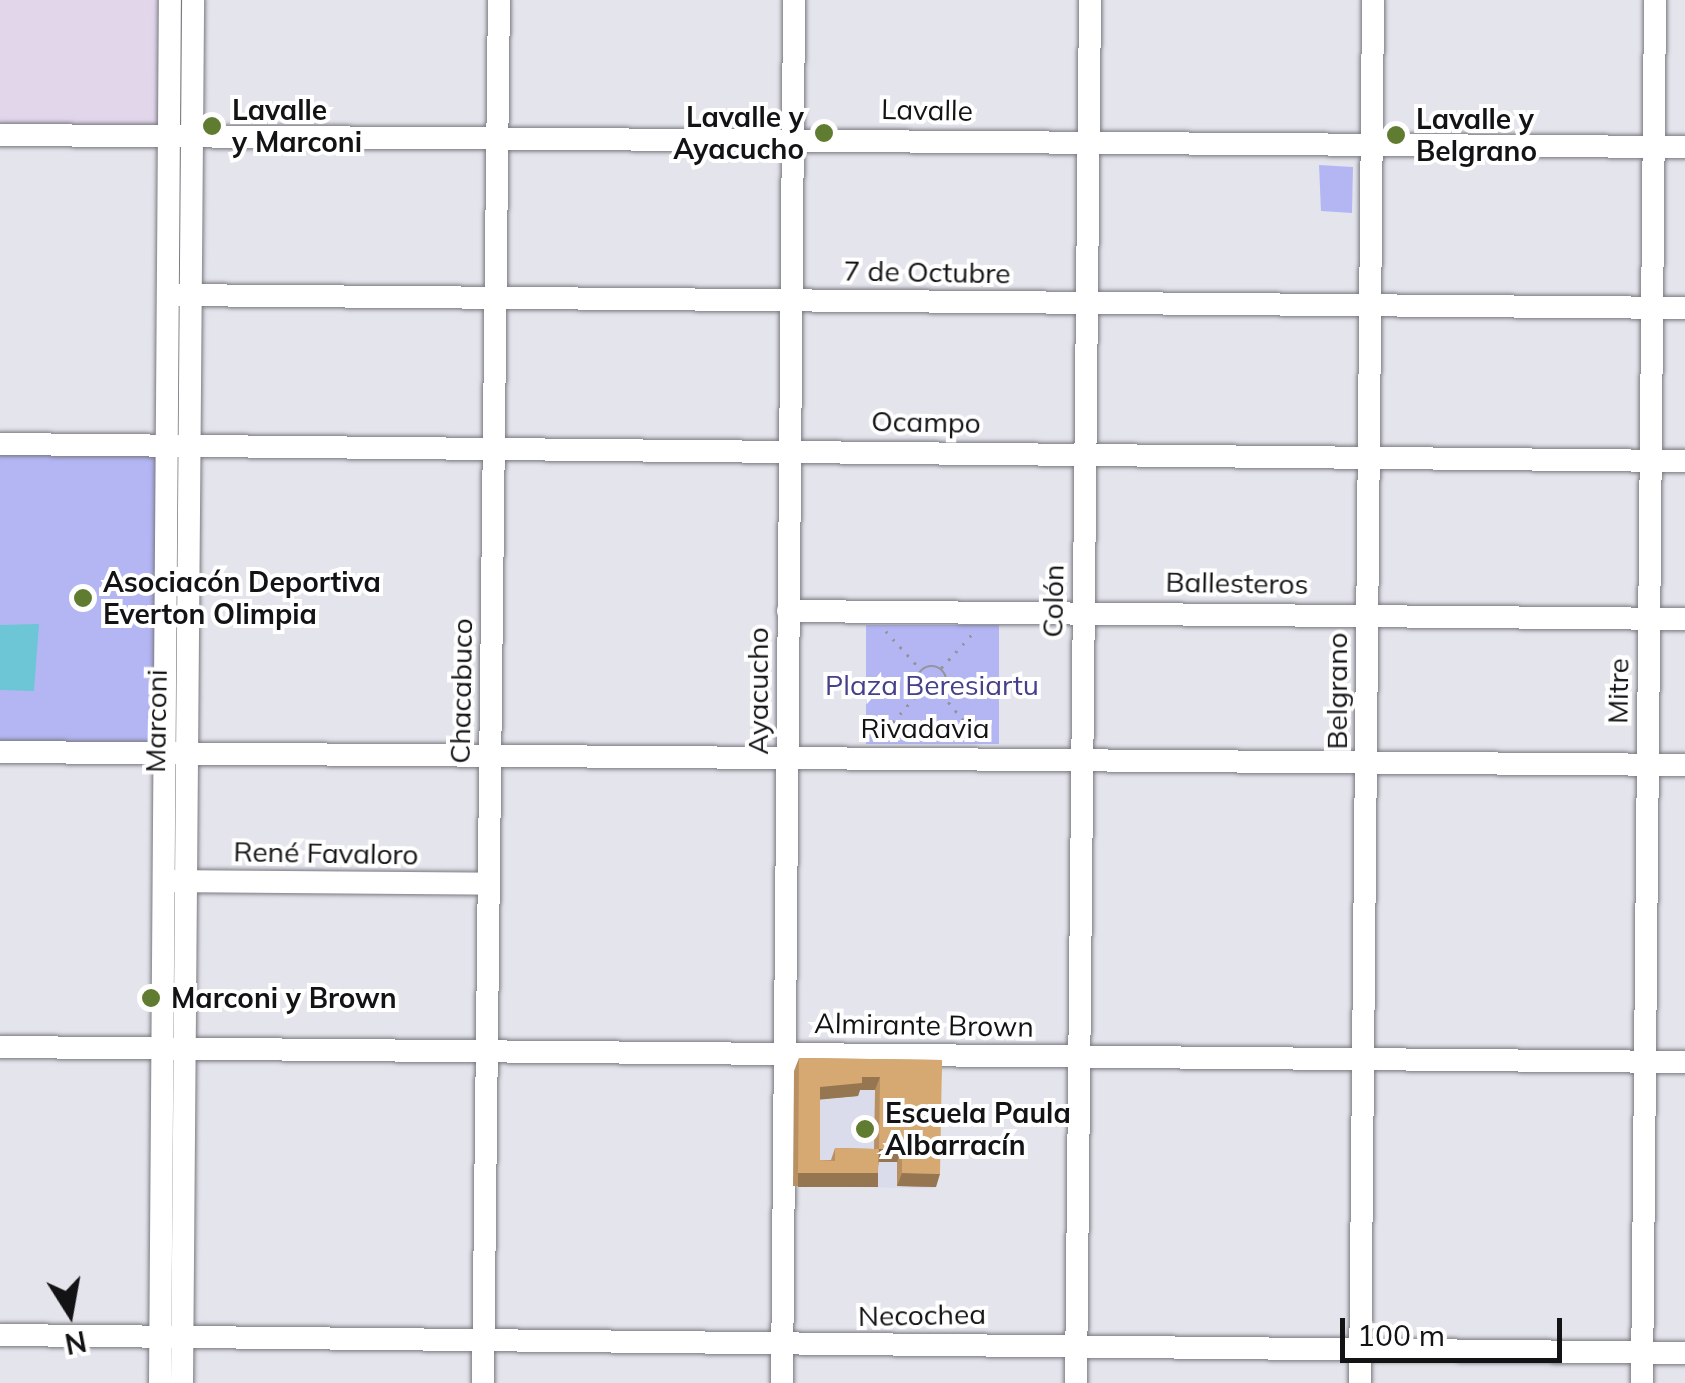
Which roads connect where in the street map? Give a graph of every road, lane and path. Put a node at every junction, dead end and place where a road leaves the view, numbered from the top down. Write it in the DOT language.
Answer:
graph roads {
  1 [pos="170,0"];
  2 [pos="193,0"];
  3 [pos="499,0"];
  4 [pos="794,0"];
  5 [pos="1090,0"];
  6 [pos="1373,0"];
  7 [pos="1654,0"];
  8 [pos="0,135"];
  9 [pos="497,136"];
  10 [pos="180,137"];
  11 [pos="793,139"];
  12 [pos="1089,142"];
  13 [pos="1371,144"];
  14 [pos="1653,146"];
  15 [pos="1685,147"];
  16 [pos="179,295"];
  17 [pos="496,298"];
  18 [pos="791,300"];
  19 [pos="1087,303"];
  20 [pos="1370,306"];
  21 [pos="1651,308"];
  22 [pos="1685,308"];
  23 [pos="178,443"];
  24 [pos="0,444"];
  25 [pos="494,447"];
  26 [pos="790,450"];
  27 [pos="1085,454"];
  28 [pos="1368,458"];
  29 [pos="1650,461"];
  30 [pos="1685,462"];
  31 [pos="994,609"];
  32 [pos="866,610"];
  33 [pos="788,611"];
  34 [pos="1083,611"];
  35 [pos="1367,614"];
  36 [pos="1649,617"];
  37 [pos="1685,618"];
  38 [pos="940,669"];
  39 [pos="922,671"];
  40 [pos="920,691"];
  41 [pos="941,693"];
  42 [pos="0,752"];
  43 [pos="175,753"];
  44 [pos="490,756"];
  45 [pos="787,758"];
  46 [pos="862,758"];
  47 [pos="995,758"];
  48 [pos="1082,760"];
  49 [pos="1366,762"];
  50 [pos="1648,765"];
  51 [pos="1685,765"];
  52 [pos="175,881"];
  53 [pos="488,884"];
  54 [pos="0,1047"];
  55 [pos="173,1048"];
  56 [pos="487,1051"];
  57 [pos="785,1054"];
  58 [pos="1079,1057"];
  59 [pos="1363,1059"];
  60 [pos="1645,1062"];
  61 [pos="1685,1062"];
  62 [pos="0,1335"];
  63 [pos="171,1336"];
  64 [pos="483,1341"];
  65 [pos="1076,1343"];
  66 [pos="782,1346"];
  67 [pos="1361,1348"];
  68 [pos="1642,1353"];
  69 [pos="1685,1353"];
  70 [pos="160,1383"];
  71 [pos="182,1383"];
  72 [pos="483,1383"];
  73 [pos="782,1383"];
  74 [pos="1076,1383"];
  75 [pos="1360,1383"];
  76 [pos="1642,1383"];
  1 -- 10 [label="street, Marconi"];
  2 -- 10 [label="street, Marconi"];
  3 -- 9 [label="street, Chacabuco"];
  4 -- 11 [label="street, Ayacucho"];
  5 -- 12 [label="street, Colón"];
  6 -- 13 [label="street, Belgrano"];
  7 -- 14 [label="street, Mitre"];
  8 -- 10 [label="street, Lavalle"];
  9 -- 10 [label="street, Lavalle"];
  9 -- 11 [label="street, Lavalle"];
  9 -- 17 [label="street, Chacabuco"];
  10 -- 16 [label="street, Marconi"];
  11 -- 12 [label="street, Lavalle"];
  11 -- 18 [label="street, Ayacucho"];
  12 -- 13 [label="street, Lavalle"];
  12 -- 19 [label="street, Colón"];
  13 -- 14 [label="street, Lavalle"];
  13 -- 20 [label="street, Belgrano"];
  14 -- 15 [label="street, Lavalle"];
  14 -- 21 [label="street, Mitre"];
  16 -- 17 [label="street, 7 de Octubre"];
  16 -- 23 [label="street, Marconi"];
  17 -- 18 [label="street, 7 de Octubre"];
  17 -- 25 [label="street, Chacabuco"];
  18 -- 19 [label="street, 7 de Octubre"];
  18 -- 26 [label="street, Ayacucho"];
  19 -- 20 [label="street, 7 de Octubre"];
  19 -- 27 [label="street, Colón"];
  20 -- 21 [label="street, 7 de Octubre"];
  20 -- 28 [label="street, Belgrano"];
  21 -- 22 [label="street, 7 de Octubre"];
  21 -- 29 [label="street, Mitre"];
  23 -- 24 [label="street, Ocampo"];
  23 -- 25 [label="street, Ocampo"];
  23 -- 43 [label="street, Marconi"];
  25 -- 26 [label="street, Ocampo"];
  25 -- 44 [label="street, Chacabuco"];
  26 -- 27 [label="street, Ocampo"];
  26 -- 33 [label="street, Ayacucho"];
  27 -- 28 [label="street, Ocampo"];
  27 -- 34 [label="street, Colón"];
  28 -- 29 [label="street, Ocampo"];
  28 -- 35 [label="street, Belgrano"];
  29 -- 30 [label="street, Ocampo"];
  29 -- 36 [label="street, Mitre"];
  31 -- 32 [label="street, Ballesteros"];
  31 -- 34 [label="street, Ballesteros"];
  31 -- 38 [label="path"];
  32 -- 33 [label="street, Ballesteros"];
  32 -- 39 [label="path"];
  33 -- 45 [label="street, Ayacucho"];
  34 -- 35 [label="street, Ballesteros"];
  34 -- 48 [label="street, Colón"];
  35 -- 36 [label="street, Ballesteros"];
  35 -- 49 [label="street, Belgrano"];
  36 -- 37 [label="street, Ballesteros"];
  36 -- 50 [label="street, Mitre"];
  38 -- 39 [label="path"];
  38 -- 41 [label="path"];
  39 -- 40 [label="path"];
  40 -- 41 [label="path"];
  40 -- 46 [label="path"];
  41 -- 47 [label="path"];
  42 -- 43 [label="street, Rivadavia"];
  43 -- 44 [label="street, Rivadavia"];
  43 -- 52 [label="street, Marconi"];
  44 -- 45 [label="street, Rivadavia"];
  44 -- 53 [label="street, Chacabuco"];
  45 -- 46 [label="street, Rivadavia"];
  45 -- 57 [label="street, Ayacucho"];
  46 -- 47 [label="street, Rivadavia"];
  47 -- 48 [label="street, Rivadavia"];
  48 -- 49 [label="street, Rivadavia"];
  48 -- 58 [label="street, Colón"];
  49 -- 50 [label="street, Rivadavia"];
  49 -- 59 [label="street, Belgrano"];
  50 -- 51 [label="street, Rivadavia"];
  50 -- 60 [label="street, Mitre"];
  52 -- 53 [label="street, René Favaloro"];
  52 -- 55 [label="street, Marconi"];
  53 -- 56 [label="street, Chacabuco"];
  54 -- 55 [label="street, Almirante Brown"];
  55 -- 56 [label="street, Almirante Brown"];
  55 -- 63 [label="street, Marconi"];
  56 -- 57 [label="street, Almirante Brown"];
  56 -- 64 [label="street, Chacabuco"];
  57 -- 58 [label="street, Almirante Brown"];
  57 -- 66 [label="street, Ayacucho"];
  58 -- 59 [label="street, Almirante Brown"];
  58 -- 65 [label="street, Colón"];
  59 -- 60 [label="street, Almirante Brown"];
  59 -- 67 [label="street, Belgrano"];
  60 -- 61 [label="street, Almirante Brown"];
  60 -- 68 [label="street, Mitre"];
  62 -- 63 [label="street, Necochea"];
  63 -- 64 [label="street, Necochea"];
  63 -- 70 [label="street, Marconi"];
  63 -- 71 [label="street, Marconi"];
  64 -- 66 [label="street, Necochea"];
  64 -- 72 [label="street, Chacabuco"];
  65 -- 66 [label="street, Necochea"];
  65 -- 67 [label="street, Necochea"];
  65 -- 74 [label="street, Colón"];
  66 -- 73 [label="street, Ayacucho"];
  67 -- 68 [label="street, Necochea"];
  67 -- 75 [label="street, Belgrano"];
  68 -- 69 [label="street, Necochea"];
  68 -- 76 [label="street, Mitre"];
}
